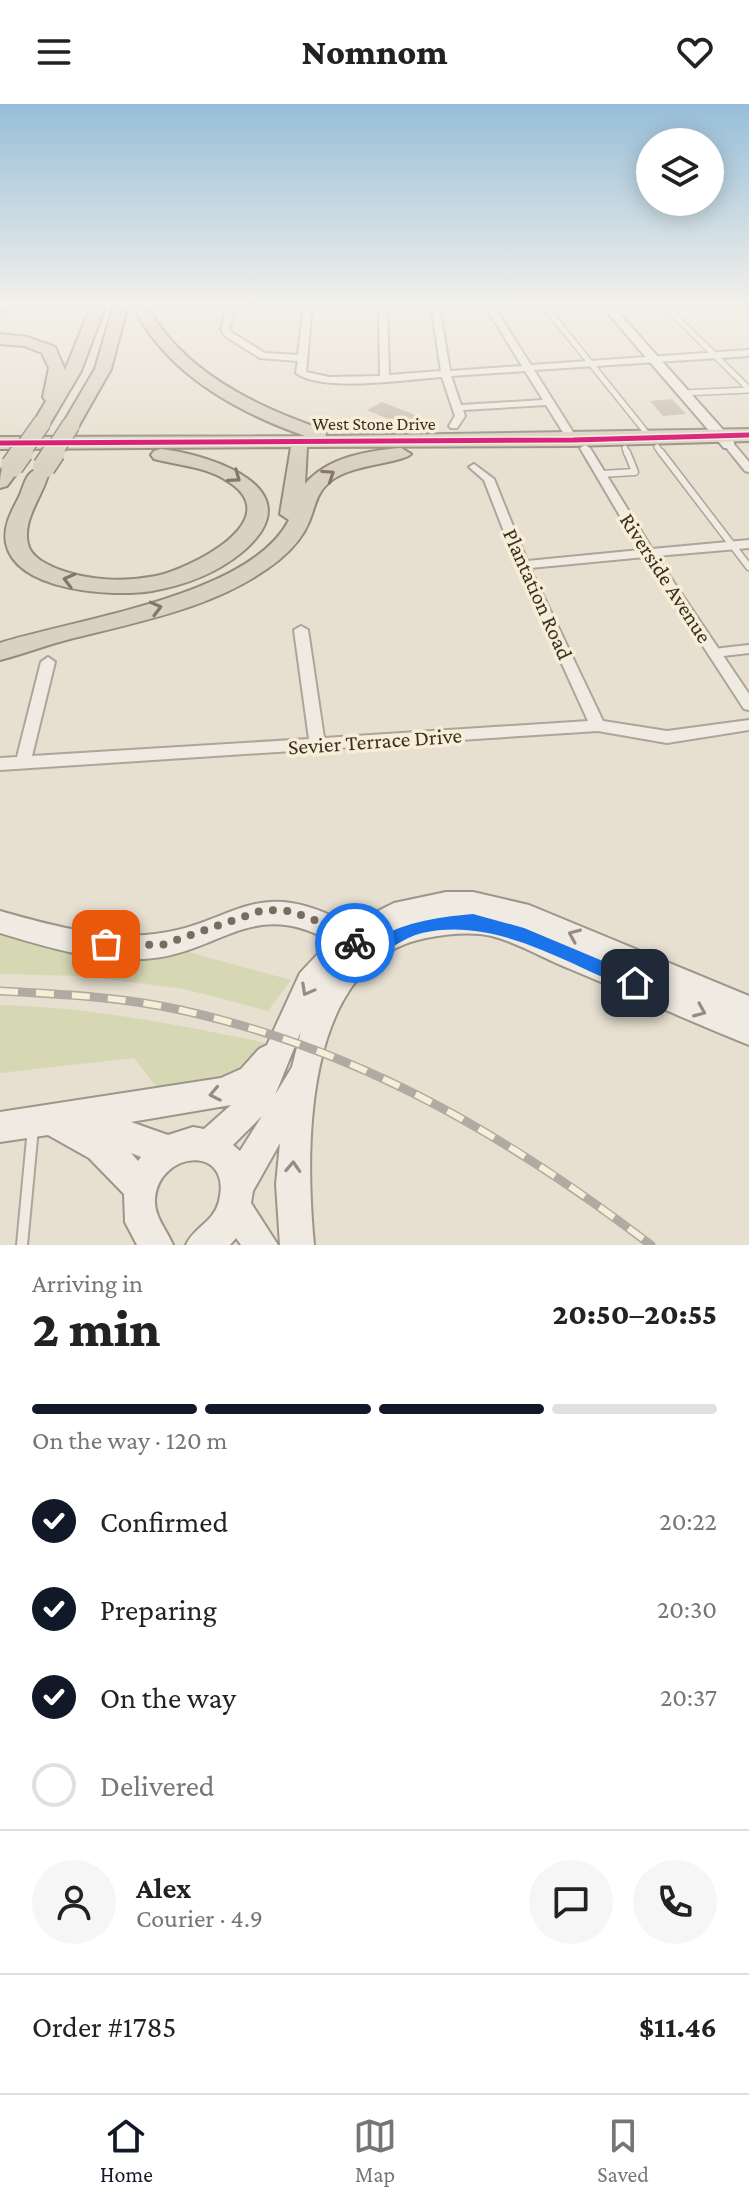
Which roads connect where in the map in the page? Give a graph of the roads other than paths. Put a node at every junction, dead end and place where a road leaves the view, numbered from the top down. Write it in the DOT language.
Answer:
graph roads {
  1 [pos="54,357"];
  2 [pos="78,357"];
  3 [pos="106,357"];
  4 [pos="180,357"];
  5 [pos="286,357"];
  6 [pos="384,357"];
  7 [pos="443,357"];
  8 [pos="521,357"];
  9 [pos="586,357"];
  10 [pos="653,357"];
  11 [pos="697,357"];
  12 [pos="717,357"];
  13 [pos="300,358"];
  14 [pos="655,360"];
  15 [pos="592,364"];
  16 [pos="528,368"];
  17 [pos="446,374"];
  18 [pos="385,378"];
  19 [pos="749,389"];
  20 [pos="683,393"];
  21 [pos="549,400"];
  22 [pos="456,406"];
  23 [pos="42,423"];
  24 [pos="454,426"];
  25 [pos="749,435"];
  26 [pos="0,436"];
  27 [pos="72,439"];
  28 [pos="345,440"];
  29 [pos="733,442"];
  30 [pos="0,443"];
  31 [pos="653,443"];
  32 [pos="579,444"];
  33 [pos="293,445"];
  34 [pos="625,448"];
  35 [pos="466,456"];
  36 [pos="4,467"];
  37 [pos="749,469"];
  38 [pos="41,471"];
  39 [pos="600,474"];
  40 [pos="0,523"];
  41 [pos="749,544"];
  42 [pos="733,546"];
  43 [pos="649,555"];
  44 [pos="267,558"];
  45 [pos="523,565"];
  46 [pos="749,567"];
  47 [pos="301,630"];
  48 [pos="749,649"];
  49 [pos="0,652"];
  50 [pos="714,653"];
  51 [pos="48,662"];
  52 [pos="749,705"];
  53 [pos="749,725"];
  54 [pos="598,726"];
  55 [pos="317,745"];
  56 [pos="23,762"];
  57 [pos="0,764"];
  58 [pos="0,922"];
  59 [pos="357,945"];
  60 [pos="749,1010"];
  61 [pos="749,1031"];
  62 [pos="277,1050"];
  63 [pos="301,1080"];
  64 [pos="37,1122"];
  65 [pos="209,1145"];
  66 [pos="169,1151"];
  67 [pos="140,1188"];
  68 [pos="236,1198"];
  69 [pos="22,1245"];
  70 [pos="156,1245"];
  71 [pos="203,1245"];
  72 [pos="261,1245"];
  73 [pos="297,1245"];
  1 -- 23 [label="highway"];
  2 -- 23 [label="highway"];
  3 -- 27 [label="highway"];
  4 -- 28 [label="highway"];
  5 -- 13 [label="street"];
  6 -- 18 [label="street"];
  7 -- 17 [label="street"];
  8 -- 16 [label="street, Riverside Avenue"];
  9 -- 15 [label="lane"];
  10 -- 14 [label="main road"];
  11 -- 14 [label="street"];
  12 -- 19 [label="lane"];
  13 -- 18 [label="street"];
  14 -- 15 [label="street"];
  14 -- 20 [label="main road"];
  15 -- 16 [label="street"];
  15 -- 31 [label="lane"];
  16 -- 17 [label="street"];
  16 -- 21 [label="street, Riverside Avenue"];
  17 -- 18 [label="street"];
  17 -- 22 [label="street"];
  19 -- 20 [label="lane"];
  20 -- 29 [label="main road"];
  21 -- 22 [label="street"];
  21 -- 32 [label="street, Riverside Avenue"];
  22 -- 24 [label="street"];
  23 -- 36 [label="highway, bridge"];
  25 -- 29 [label="highway, West Stone Drive"];
  26 -- 27 [label="highway"];
  27 -- 30 [label="highway, West Stone Drive"];
  27 -- 33 [label="highway, West Stone Drive"];
  27 -- 36 [label="highway, West Stone Drive"];
  27 -- 38 [label="highway, bridge"];
  27 -- 38 [label="highway, one-way"];
  28 -- 32 [label="highway, West Stone Drive"];
  28 -- 33 [label="highway, West Stone Drive"];
  29 -- 31 [label="highway, West Stone Drive"];
  29 -- 37 [label="street"];
  31 -- 32 [label="highway"];
  31 -- 34 [label="highway, West Stone Drive"];
  31 -- 42 [label="lane"];
  32 -- 34 [label="highway, West Stone Drive"];
  32 -- 35 [label="highway, West Stone Drive"];
  32 -- 39 [label="street, Riverside Avenue"];
  33 -- 35 [label="highway, West Stone Drive"];
  33 -- 44 [label="highway"];
  34 -- 39 [label="lane"];
  44 -- 35 [label="highway, one-way"];
  35 -- 45 [label="street, Plantation Road"];
  38 -- 40 [label="highway"];
  39 -- 43 [label="street, Riverside Avenue"];
  41 -- 42 [label="street"];
  42 -- 43 [label="street"];
  42 -- 46 [label="lane"];
  43 -- 45 [label="street"];
  43 -- 50 [label="street, Riverside Avenue"];
  49 -- 44 [label="highway, one-way"];
  45 -- 54 [label="street, Plantation Road"];
  47 -- 55 [label="street"];
  48 -- 50 [label="lane"];
  50 -- 52 [label="street, Riverside Avenue"];
  51 -- 56 [label="street"];
  53 -- 54 [label="street, Sevier Terrace Drive"];
  54 -- 55 [label="street, Sevier Terrace Drive"];
  55 -- 56 [label="street, Sevier Terrace Drive"];
  56 -- 57 [label="street, Sevier Terrace Drive"];
  58 -- 59 [label="main road"];
  60 -- 59 [label="main road, one-way"];
  59 -- 61 [label="main road, one-way"];
  59 -- 62 [label="main road, one-way"];
  59 -- 63 [label="main road"];
  62 -- 64 [label="main road, one-way"];
  62 -- 65 [label="main road"];
  63 -- 68 [label="main road"];
  73 -- 63 [label="main road, one-way"];
  64 -- 66 [label="main road"];
  64 -- 67 [label="main road"];
  64 -- 69 [label="lane"];
  65 -- 66 [label="main road"];
  65 -- 68 [label="main road"];
  66 -- 67 [label="main road"];
  67 -- 70 [label="main road"];
  68 -- 71 [label="main road"];
  68 -- 72 [label="main road"];
}
